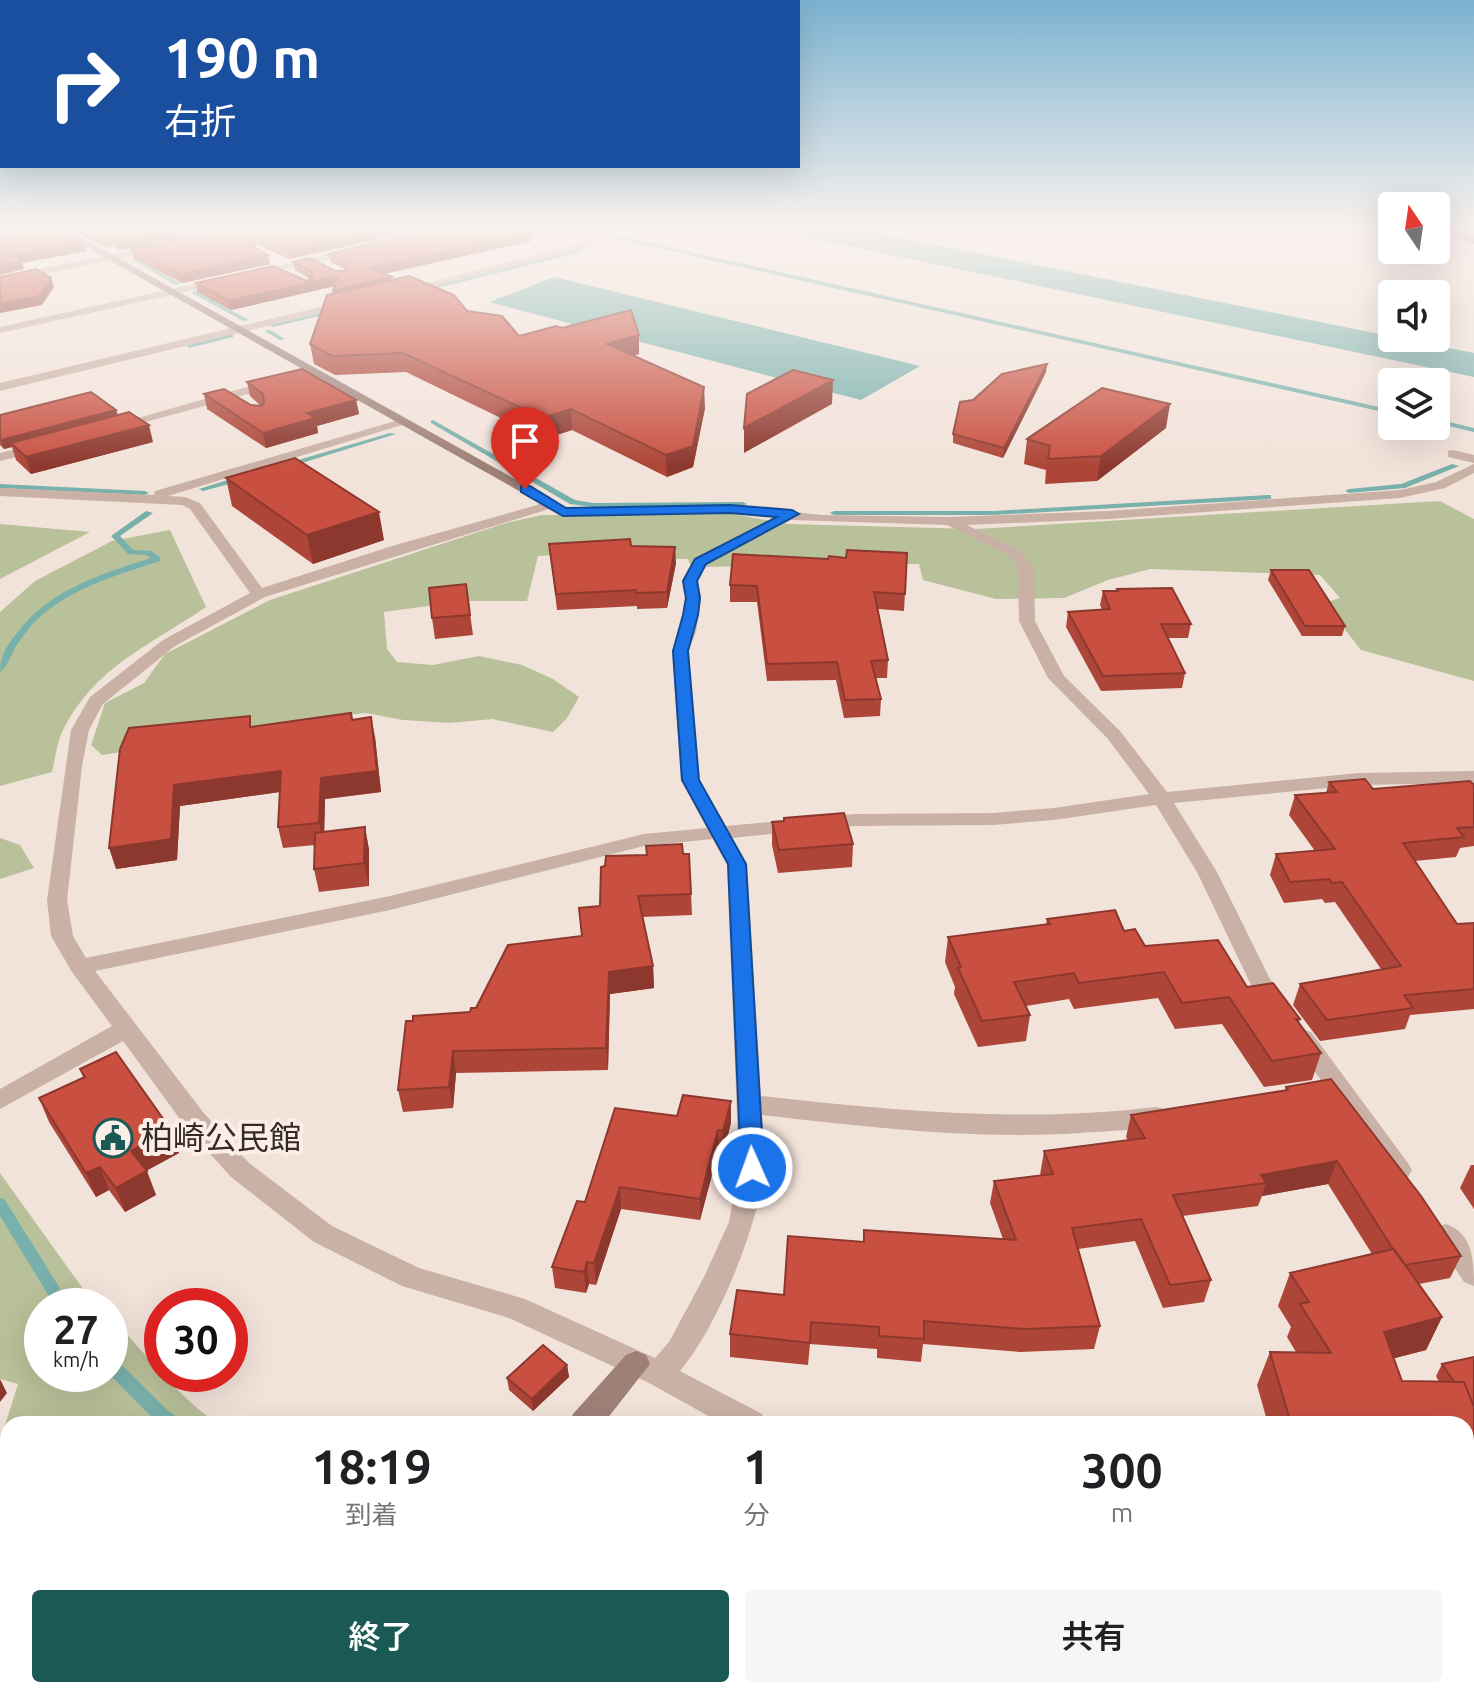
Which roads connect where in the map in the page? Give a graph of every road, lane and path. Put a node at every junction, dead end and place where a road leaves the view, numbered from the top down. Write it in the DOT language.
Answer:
graph roads {
  1 [pos="100,308"];
  2 [pos="204,308"];
  3 [pos="329,308"];
  4 [pos="242,329"];
  5 [pos="0,330"];
  6 [pos="317,372"];
  7 [pos="302,375"];
  8 [pos="288,379"];
  9 [pos="0,387"];
  10 [pos="229,395"];
  11 [pos="249,408"];
  12 [pos="406,422"];
  13 [pos="107,428"];
  14 [pos="46,445"];
  15 [pos="1453,454"];
  16 [pos="0,457"];
  17 [pos="1474,459"];
  18 [pos="1474,468"];
  19 [pos="0,492"];
  20 [pos="145,499"];
  21 [pos="549,502"];
  22 [pos="792,514"];
  23 [pos="948,521"];
  24 [pos="259,594"];
  25 [pos="1474,777"];
  26 [pos="1162,798"];
  27 [pos="721,834"];
  28 [pos="80,967"];
  29 [pos="125,1029"];
  30 [pos="1340,1087"];
  31 [pos="1310,1092"];
  32 [pos="0,1100"];
  33 [pos="750,1104"];
  34 [pos="1175,1113"];
  35 [pos="1411,1187"];
  36 [pos="1429,1212"];
  37 [pos="1474,1274"];
  38 [pos="648,1369"];
  39 [pos="593,1416"];
  40 [pos="736,1416"];
  1 -- 5 [label="street"];
  2 -- 4 [label="street"];
  3 -- 4 [label="street"];
  4 -- 6 [label="street"];
  4 -- 9 [label="street"];
  6 -- 7 [label="street"];
  6 -- 12 [label="street"];
  8 -- 10 [label="street"];
  10 -- 11 [label="street"];
  10 -- 13 [label="street"];
  12 -- 20 [label="street"];
  12 -- 21 [label="street"];
  14 -- 16 [label="street"];
  15 -- 17 [label="street"];
  18 -- 23 [label="street"];
  19 -- 20 [label="street"];
  20 -- 24 [label="street"];
  21 -- 22 [label="street"];
  21 -- 24 [label="street"];
  22 -- 23 [label="street"];
  22 -- 27 [label="street"];
  23 -- 26 [label="street"];
  24 -- 28 [label="street"];
  25 -- 26 [label="street"];
  26 -- 27 [label="street"];
  26 -- 30 [label="street"];
  27 -- 28 [label="street"];
  27 -- 33 [label="street"];
  28 -- 29 [label="street"];
  29 -- 32 [label="street"];
  29 -- 38 [label="street"];
  30 -- 31 [label="street"];
  30 -- 35 [label="street"];
  33 -- 34 [label="street"];
  33 -- 38 [label="street"];
  36 -- 37 [label="street"];
  38 -- 39 [label="street"];
  38 -- 40 [label="street"];
}
